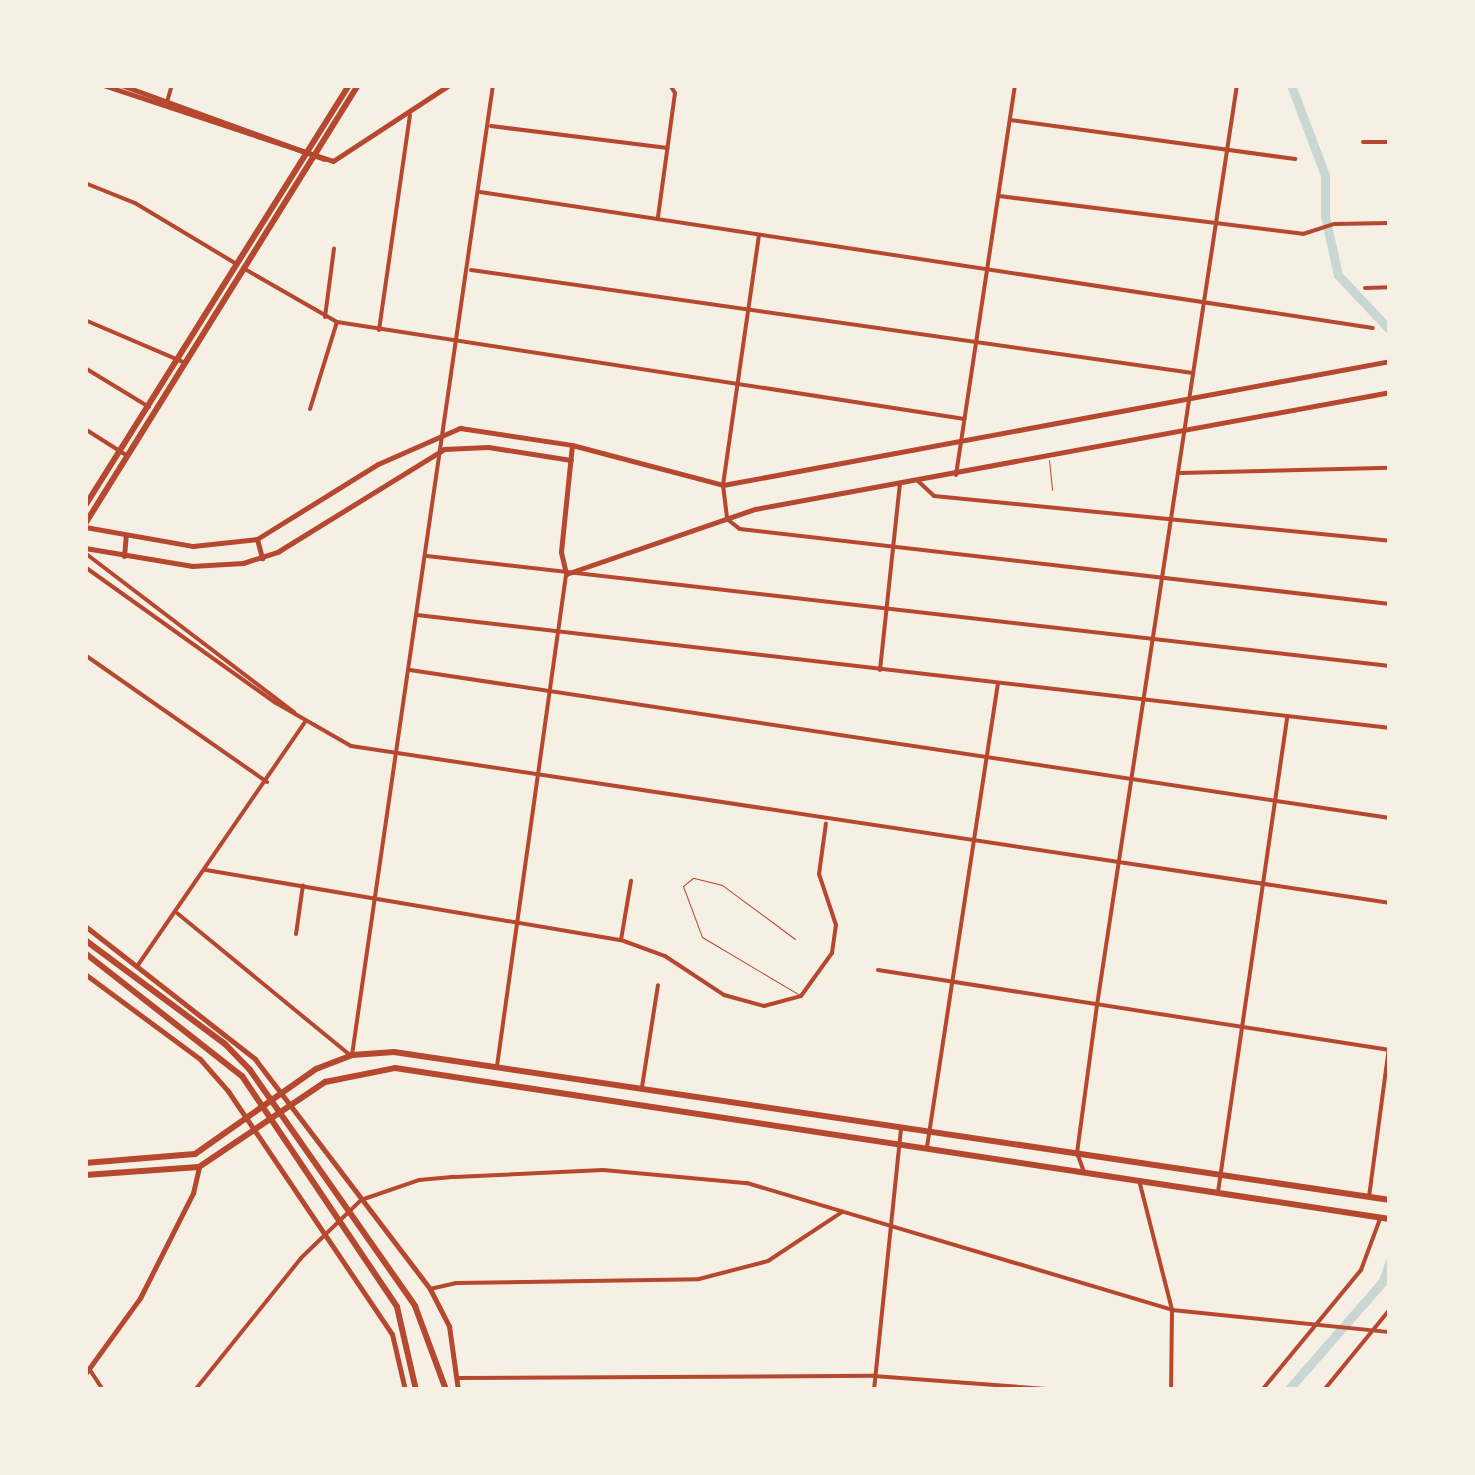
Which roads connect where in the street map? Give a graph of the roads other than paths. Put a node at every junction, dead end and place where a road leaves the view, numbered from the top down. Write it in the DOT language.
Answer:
graph roads {
  1 [pos="103,85"];
  2 [pos="121,85"];
  3 [pos="172,85"];
  4 [pos="349,85"];
  5 [pos="358,85"];
  6 [pos="450,85"];
  7 [pos="493,85"];
  8 [pos="670,85"];
  9 [pos="1015,85"];
  10 [pos="1236,85"];
  11 [pos="166,104"];
  12 [pos="410,115"];
  13 [pos="1010,120"];
  14 [pos="491,126"];
  15 [pos="1363,142"];
  16 [pos="1390,142"];
  17 [pos="668,148"];
  18 [pos="1227,150"];
  19 [pos="312,154"];
  20 [pos="1295,160"];
  21 [pos="85,183"];
  22 [pos="480,192"];
  23 [pos="999,196"];
  24 [pos="658,218"];
  25 [pos="1390,223"];
  26 [pos="1216,225"];
  27 [pos="760,235"];
  28 [pos="334,249"];
  29 [pos="242,267"];
  30 [pos="470,270"];
  31 [pos="988,274"];
  32 [pos="1390,287"];
  33 [pos="1365,288"];
  34 [pos="1204,307"];
  35 [pos="748,308"];
  36 [pos="325,317"];
  37 [pos="85,320"];
  38 [pos="337,322"];
  39 [pos="1373,328"];
  40 [pos="378,330"];
  41 [pos="459,342"];
  42 [pos="976,343"];
  43 [pos="179,360"];
  44 [pos="1390,362"];
  45 [pos="85,368"];
  46 [pos="1193,374"];
  47 [pos="736,386"];
  48 [pos="1390,392"];
  49 [pos="1190,400"];
  50 [pos="150,407"];
  51 [pos="310,408"];
  52 [pos="964,419"];
  53 [pos="85,429"];
  54 [pos="1185,430"];
  55 [pos="447,431"];
  56 [pos="961,444"];
  57 [pos="572,445"];
  58 [pos="444,449"];
  59 [pos="123,453"];
  60 [pos="1049,457"];
  61 [pos="570,460"];
  62 [pos="1390,468"];
  63 [pos="1179,474"];
  64 [pos="956,475"];
  65 [pos="918,480"];
  66 [pos="900,483"];
  67 [pos="723,485"];
  68 [pos="1052,490"];
  69 [pos="85,506"];
  70 [pos="1172,517"];
  71 [pos="727,518"];
  72 [pos="85,526"];
  73 [pos="126,535"];
  74 [pos="257,540"];
  75 [pos="1390,541"];
  76 [pos="894,548"];
  77 [pos="85,550"];
  78 [pos="124,556"];
  79 [pos="427,556"];
  80 [pos="262,558"];
  81 [pos="85,567"];
  82 [pos="566,574"];
  83 [pos="1163,579"];
  84 [pos="1390,604"];
  85 [pos="888,606"];
  86 [pos="418,615"];
  87 [pos="558,632"];
  88 [pos="1154,638"];
  89 [pos="220,652"];
  90 [pos="85,655"];
  91 [pos="215,659"];
  92 [pos="1390,666"];
  93 [pos="410,670"];
  94 [pos="880,670"];
  95 [pos="998,684"];
  96 [pos="549,690"];
  97 [pos="1144,701"];
  98 [pos="298,715"];
  99 [pos="1287,717"];
  100 [pos="306,722"];
  101 [pos="1390,728"];
  102 [pos="394,753"];
  103 [pos="986,756"];
  104 [pos="537,774"];
  105 [pos="1132,779"];
  106 [pos="267,782"];
  107 [pos="1276,802"];
  108 [pos="1390,818"];
  109 [pos="826,822"];
  110 [pos="974,841"];
  111 [pos="1119,862"];
  112 [pos="206,870"];
  113 [pos="632,881"];
  114 [pos="1263,883"];
  115 [pos="303,885"];
  116 [pos="374,896"];
  117 [pos="1390,903"];
  118 [pos="175,912"];
  119 [pos="518,922"];
  120 [pos="85,926"];
  121 [pos="296,934"];
  122 [pos="795,939"];
  123 [pos="85,940"];
  124 [pos="622,940"];
  125 [pos="85,953"];
  126 [pos="138,965"];
  127 [pos="878,970"];
  128 [pos="85,974"];
  129 [pos="658,984"];
  130 [pos="951,986"];
  131 [pos="801,996"];
  132 [pos="1097,1005"];
  133 [pos="1243,1029"];
  134 [pos="1390,1039"];
  135 [pos="1389,1050"];
  136 [pos="352,1056"];
  137 [pos="497,1066"];
  138 [pos="642,1087"];
  139 [pos="280,1091"];
  140 [pos="290,1104"];
  141 [pos="244,1120"];
  142 [pos="901,1128"];
  143 [pos="252,1131"];
  144 [pos="930,1132"];
  145 [pos="898,1143"];
  146 [pos="928,1147"];
  147 [pos="1077,1153"];
  148 [pos="85,1163"];
  149 [pos="200,1167"];
  150 [pos="1084,1173"];
  151 [pos="85,1175"];
  152 [pos="1221,1175"];
  153 [pos="1138,1180"];
  154 [pos="1218,1192"];
  155 [pos="1369,1197"];
  156 [pos="361,1200"];
  157 [pos="1390,1200"];
  158 [pos="844,1210"];
  159 [pos="1386,1218"];
  160 [pos="888,1224"];
  161 [pos="324,1235"];
  162 [pos="430,1289"];
  163 [pos="1390,1308"];
  164 [pos="1172,1310"];
  165 [pos="1310,1328"];
  166 [pos="1367,1332"];
  167 [pos="1390,1332"];
  168 [pos="88,1372"];
  169 [pos="874,1376"];
  170 [pos="456,1378"];
  171 [pos="104,1390"];
  172 [pos="195,1390"];
  173 [pos="405,1390"];
  174 [pos="416,1390"];
  175 [pos="446,1390"];
  176 [pos="458,1390"];
  177 [pos="874,1390"];
  178 [pos="1059,1390"];
  179 [pos="1171,1390"];
  180 [pos="1262,1390"];
  181 [pos="1324,1390"];
  1 -- 11 [label="main road"];
  2 -- 11 [label="main road"];
  3 -- 11 [label="street"];
  4 -- 19 [label="main road"];
  5 -- 19 [label="main road"];
  6 -- 12 [label="main road"];
  7 -- 14 [label="street"];
  8 -- 17 [label="street"];
  9 -- 13 [label="street"];
  10 -- 18 [label="street"];
  11 -- 19 [label="main road"];
  12 -- 19 [label="main road"];
  12 -- 40 [label="street"];
  13 -- 18 [label="street"];
  13 -- 23 [label="street"];
  14 -- 17 [label="street"];
  14 -- 22 [label="street"];
  15 -- 16 [label="street"];
  17 -- 24 [label="street"];
  18 -- 20 [label="street"];
  18 -- 26 [label="street"];
  19 -- 29 [label="main road"];
  21 -- 29 [label="street"];
  22 -- 24 [label="street"];
  22 -- 30 [label="street"];
  23 -- 26 [label="street"];
  23 -- 31 [label="street"];
  24 -- 27 [label="street"];
  25 -- 26 [label="street"];
  26 -- 34 [label="street"];
  27 -- 31 [label="street"];
  27 -- 35 [label="street"];
  28 -- 36 [label="street"];
  29 -- 36 [label="street"];
  29 -- 43 [label="main road"];
  30 -- 35 [label="street"];
  30 -- 41 [label="street"];
  31 -- 34 [label="street"];
  31 -- 42 [label="street"];
  32 -- 33 [label="street"];
  34 -- 39 [label="street"];
  34 -- 46 [label="street"];
  35 -- 42 [label="street"];
  35 -- 47 [label="street"];
  36 -- 38 [label="street"];
  37 -- 43 [label="street"];
  38 -- 40 [label="street"];
  38 -- 51 [label="street"];
  40 -- 41 [label="street"];
  41 -- 47 [label="street"];
  41 -- 55 [label="street"];
  42 -- 46 [label="street"];
  42 -- 52 [label="street"];
  43 -- 50 [label="main road"];
  44 -- 49 [label="main road"];
  45 -- 50 [label="street"];
  46 -- 49 [label="street"];
  47 -- 52 [label="street"];
  47 -- 67 [label="street"];
  48 -- 54 [label="main road"];
  49 -- 54 [label="street"];
  49 -- 56 [label="main road"];
  50 -- 59 [label="main road"];
  52 -- 56 [label="street"];
  53 -- 59 [label="street"];
  54 -- 60 [label="main road"];
  54 -- 63 [label="street"];
  55 -- 57 [label="main road"];
  55 -- 58 [label="street"];
  55 -- 74 [label="main road"];
  56 -- 64 [label="street"];
  56 -- 67 [label="main road"];
  57 -- 61 [label="main road"];
  57 -- 67 [label="main road"];
  58 -- 61 [label="main road"];
  58 -- 79 [label="street"];
  58 -- 80 [label="main road"];
  59 -- 69 [label="main road"];
  59 -- 72 [label="main road"];
  60 -- 64 [label="main road"];
  60 -- 68 [label="lane"];
  61 -- 82 [label="main road"];
  62 -- 63 [label="street"];
  63 -- 70 [label="street"];
  64 -- 65 [label="main road"];
  65 -- 66 [label="main road"];
  65 -- 70 [label="street"];
  66 -- 71 [label="main road"];
  66 -- 76 [label="street"];
  67 -- 71 [label="street"];
  70 -- 75 [label="street"];
  70 -- 83 [label="street"];
  71 -- 76 [label="street"];
  71 -- 82 [label="main road"];
  72 -- 73 [label="main road"];
  73 -- 74 [label="main road"];
  73 -- 78 [label="main road"];
  74 -- 80 [label="main road"];
  76 -- 83 [label="street"];
  76 -- 85 [label="street"];
  77 -- 78 [label="main road"];
  77 -- 89 [label="street"];
  78 -- 80 [label="main road"];
  79 -- 82 [label="street"];
  79 -- 86 [label="street"];
  81 -- 91 [label="street"];
  82 -- 85 [label="street"];
  82 -- 87 [label="street"];
  83 -- 84 [label="street"];
  83 -- 88 [label="street"];
  85 -- 88 [label="street"];
  85 -- 94 [label="street"];
  86 -- 87 [label="street"];
  86 -- 93 [label="street"];
  87 -- 94 [label="street"];
  87 -- 96 [label="street"];
  88 -- 92 [label="street"];
  88 -- 97 [label="street"];
  89 -- 91 [label="street"];
  89 -- 98 [label="street"];
  90 -- 106 [label="street"];
  91 -- 98 [label="street"];
  93 -- 96 [label="street"];
  93 -- 102 [label="street"];
  94 -- 95 [label="street"];
  95 -- 97 [label="street"];
  95 -- 103 [label="street"];
  96 -- 103 [label="street"];
  96 -- 104 [label="street"];
  97 -- 99 [label="street"];
  97 -- 105 [label="street"];
  98 -- 100 [label="street"];
  99 -- 101 [label="street"];
  99 -- 107 [label="street"];
  100 -- 102 [label="street"];
  100 -- 106 [label="street"];
  102 -- 104 [label="street"];
  102 -- 116 [label="street"];
  103 -- 105 [label="street"];
  103 -- 110 [label="street"];
  104 -- 109 [label="street"];
  104 -- 119 [label="street"];
  105 -- 107 [label="street"];
  105 -- 111 [label="street"];
  106 -- 112 [label="street"];
  107 -- 108 [label="street"];
  107 -- 114 [label="street"];
  109 -- 110 [label="street"];
  109 -- 131 [label="street"];
  110 -- 111 [label="street"];
  110 -- 130 [label="street"];
  111 -- 114 [label="street"];
  111 -- 132 [label="street"];
  112 -- 115 [label="street"];
  112 -- 118 [label="street"];
  113 -- 124 [label="street"];
  114 -- 117 [label="street"];
  114 -- 133 [label="street"];
  115 -- 116 [label="street"];
  115 -- 121 [label="street"];
  116 -- 119 [label="street"];
  116 -- 136 [label="street"];
  118 -- 126 [label="street"];
  118 -- 136 [label="street"];
  119 -- 124 [label="street"];
  119 -- 137 [label="street"];
  120 -- 126 [label="main road"];
  122 -- 131 [label="lane"];
  123 -- 175 [label="main road"];
  124 -- 131 [label="street"];
  125 -- 174 [label="main road"];
  126 -- 139 [label="main road"];
  127 -- 130 [label="street"];
  128 -- 141 [label="main road"];
  129 -- 138 [label="street"];
  130 -- 132 [label="street"];
  130 -- 144 [label="street"];
  132 -- 133 [label="street"];
  132 -- 147 [label="street"];
  133 -- 135 [label="street"];
  133 -- 152 [label="street"];
  134 -- 135 [label="street"];
  135 -- 155 [label="street"];
  136 -- 137 [label="main road"];
  136 -- 139 [label="main road"];
  137 -- 138 [label="main road"];
  138 -- 142 [label="main road"];
  139 -- 140 [label="main road"];
  139 -- 141 [label="main road"];
  140 -- 143 [label="main road"];
  140 -- 145 [label="main road"];
  140 -- 156 [label="main road"];
  141 -- 143 [label="main road"];
  141 -- 148 [label="main road"];
  142 -- 144 [label="main road"];
  142 -- 145 [label="street"];
  143 -- 149 [label="main road"];
  143 -- 161 [label="main road"];
  144 -- 146 [label="street"];
  144 -- 147 [label="main road"];
  145 -- 146 [label="main road"];
  145 -- 160 [label="street"];
  146 -- 150 [label="main road"];
  147 -- 150 [label="street"];
  147 -- 152 [label="main road"];
  149 -- 151 [label="main road"];
  149 -- 168 [label="main road"];
  150 -- 153 [label="main road"];
  152 -- 154 [label="street"];
  152 -- 155 [label="main road"];
  153 -- 154 [label="main road"];
  153 -- 164 [label="street"];
  154 -- 159 [label="main road"];
  155 -- 157 [label="main road"];
  156 -- 158 [label="street"];
  156 -- 161 [label="street"];
  156 -- 162 [label="main road"];
  158 -- 160 [label="street"];
  158 -- 162 [label="street"];
  159 -- 165 [label="street"];
  160 -- 164 [label="street"];
  160 -- 169 [label="street"];
  161 -- 172 [label="street"];
  161 -- 173 [label="main road"];
  162 -- 170 [label="main road"];
  163 -- 166 [label="street"];
  164 -- 165 [label="street"];
  164 -- 179 [label="street"];
  165 -- 166 [label="street"];
  165 -- 180 [label="street"];
  166 -- 167 [label="street"];
  166 -- 181 [label="street"];
  168 -- 171 [label="street"];
  169 -- 170 [label="street"];
  169 -- 177 [label="street"];
  169 -- 178 [label="street"];
  170 -- 176 [label="main road"];
}
